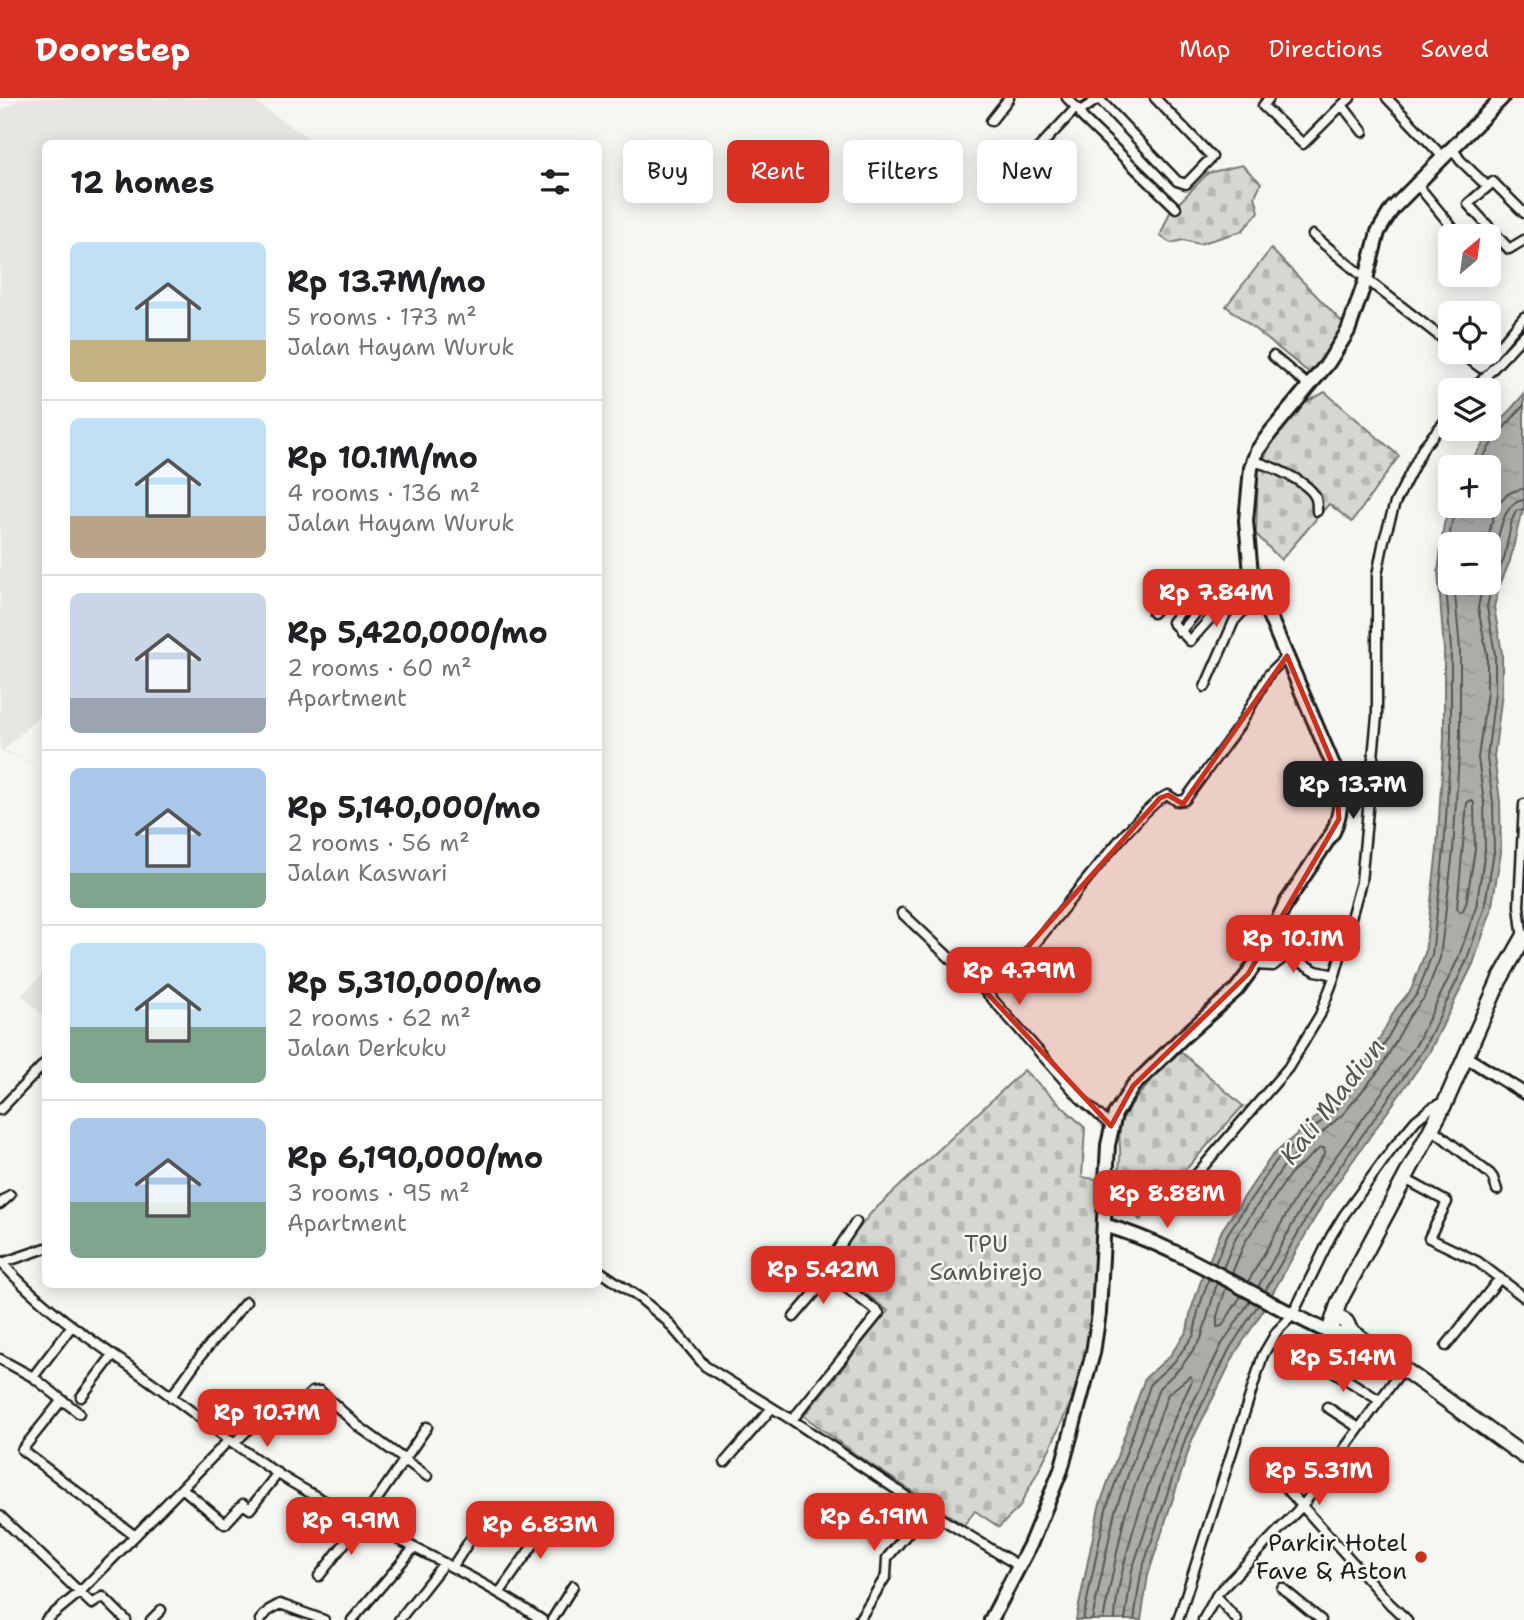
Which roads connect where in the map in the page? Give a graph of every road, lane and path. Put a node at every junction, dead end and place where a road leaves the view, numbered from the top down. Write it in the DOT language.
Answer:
graph roads {
  1 [pos="1009,98"];
  2 [pos="1067,98"];
  3 [pos="1099,98"];
  4 [pos="1155,98"];
  5 [pos="1269,98"];
  6 [pos="1350,98"];
  7 [pos="1387,98"];
  8 [pos="1502,98"];
  9 [pos="1342,105"];
  10 [pos="1078,110"];
  11 [pos="991,121"];
  12 [pos="1363,132"];
  13 [pos="1048,140"];
  14 [pos="1447,152"];
  15 [pos="1416,183"];
  16 [pos="1487,186"];
  17 [pos="1176,208"];
  18 [pos="1524,213"];
  19 [pos="1449,224"];
  20 [pos="1313,234"];
  21 [pos="1524,240"];
  22 [pos="1366,279"];
  23 [pos="1524,317"];
  24 [pos="1438,335"];
  25 [pos="1524,335"];
  26 [pos="1501,344"];
  27 [pos="1273,356"];
  28 [pos="1484,378"];
  29 [pos="1309,386"];
  30 [pos="1438,429"];
  31 [pos="1253,461"];
  32 [pos="1317,511"];
  33 [pos="1251,573"];
  34 [pos="1201,587"];
  35 [pos="1259,593"];
  36 [pos="1211,595"];
  37 [pos="1186,604"];
  38 [pos="1223,605"];
  39 [pos="1153,613"];
  40 [pos="1196,613"];
  41 [pos="1207,624"];
  42 [pos="1180,632"];
  43 [pos="1287,656"];
  44 [pos="1205,687"];
  45 [pos="1524,804"];
  46 [pos="902,913"];
  47 [pos="1524,939"];
  48 [pos="1255,965"];
  49 [pos="1335,975"];
  50 [pos="987,993"];
  51 [pos="1466,1058"];
  52 [pos="42,1066"];
  53 [pos="1522,1088"];
  54 [pos="1446,1101"];
  55 [pos="0,1110"];
  56 [pos="1111,1126"];
  57 [pos="1431,1128"];
  58 [pos="1405,1179"];
  59 [pos="1183,1190"];
  60 [pos="1497,1190"];
  61 [pos="10,1195"];
  62 [pos="0,1204"];
  63 [pos="856,1222"];
  64 [pos="1104,1224"];
  65 [pos="42,1249"];
  66 [pos="1,1262"];
  67 [pos="602,1273"];
  68 [pos="830,1275"];
  69 [pos="1500,1278"];
  70 [pos="1524,1297"];
  71 [pos="246,1302"];
  72 [pos="1290,1312"];
  73 [pos="794,1317"];
  74 [pos="71,1327"];
  75 [pos="1339,1328"];
  76 [pos="1446,1346"];
  77 [pos="113,1355"];
  78 [pos="0,1359"];
  79 [pos="1322,1364"];
  80 [pos="1402,1370"];
  81 [pos="33,1377"];
  82 [pos="81,1397"];
  83 [pos="171,1397"];
  84 [pos="62,1399"];
  85 [pos="1379,1401"];
  86 [pos="275,1405"];
  87 [pos="1327,1406"];
  88 [pos="772,1408"];
  89 [pos="79,1413"];
  90 [pos="260,1418"];
  91 [pos="792,1420"];
  92 [pos="427,1427"];
  93 [pos="1359,1428"];
  94 [pos="231,1443"];
  95 [pos="1524,1456"];
  96 [pos="403,1459"];
  97 [pos="724,1462"];
  98 [pos="278,1473"];
  99 [pos="1278,1475"];
  100 [pos="427,1476"];
  101 [pos="182,1488"];
  102 [pos="1303,1505"];
  103 [pos="927,1510"];
  104 [pos="555,1514"];
  105 [pos="486,1515"];
  106 [pos="0,1516"];
  107 [pos="362,1521"];
  108 [pos="135,1536"];
  109 [pos="413,1549"];
  110 [pos="444,1563"];
  111 [pos="453,1566"];
  112 [pos="1019,1566"];
  113 [pos="319,1576"];
  114 [pos="573,1586"];
  115 [pos="1282,1588"];
  116 [pos="80,1592"];
  117 [pos="500,1592"];
  118 [pos="1216,1596"];
  119 [pos="161,1610"];
  120 [pos="57,1612"];
  121 [pos="46,1620"];
  122 [pos="64,1620"];
  123 [pos="126,1620"];
  124 [pos="151,1620"];
  125 [pos="260,1620"];
  126 [pos="324,1620"];
  127 [pos="352,1620"];
  128 [pos="399,1620"];
  129 [pos="542,1620"];
  130 [pos="552,1620"];
  131 [pos="859,1620"];
  132 [pos="991,1620"];
  133 [pos="1178,1620"];
  134 [pos="1203,1620"];
  135 [pos="1237,1620"];
  136 [pos="1321,1620"];
  137 [pos="1407,1620"];
  1 -- 11 [label="street"];
  2 -- 10 [label="street"];
  3 -- 4 [label="street"];
  3 -- 10 [label="street"];
  5 -- 9 [label="street"];
  6 -- 9 [label="street"];
  7 -- 14 [label="street"];
  8 -- 14 [label="main road"];
  9 -- 12 [label="street"];
  10 -- 13 [label="street"];
  10 -- 17 [label="street"];
  14 -- 15 [label="main road"];
  14 -- 16 [label="street"];
  15 -- 19 [label="street"];
  15 -- 22 [label="main road"];
  16 -- 18 [label="street"];
  16 -- 21 [label="street"];
  20 -- 22 [label="street"];
  22 -- 24 [label="street"];
  22 -- 29 [label="main road"];
  23 -- 26 [label="street"];
  25 -- 28 [label="street"];
  27 -- 29 [label="street"];
  29 -- 31 [label="main road"];
  30 -- 49 [label="street"];
  31 -- 32 [label="street"];
  31 -- 33 [label="main road"];
  33 -- 35 [label="main road"];
  33 -- 38 [label="street"];
  34 -- 36 [label="street"];
  34 -- 37 [label="street"];
  34 -- 39 [label="street"];
  35 -- 43 [label="main road"];
  35 -- 44 [label="street"];
  36 -- 38 [label="street"];
  36 -- 40 [label="street"];
  37 -- 40 [label="street"];
  37 -- 42 [label="street"];
  38 -- 41 [label="street"];
  40 -- 41 [label="street"];
  40 -- 42 [label="street"];
  41 -- 42 [label="street"];
  43 -- 48 [label="main road"];
  43 -- 50 [label="street"];
  45 -- 47 [label="street"];
  46 -- 50 [label="street"];
  47 -- 51 [label="highway"];
  48 -- 49 [label="street"];
  48 -- 56 [label="main road"];
  49 -- 59 [label="street"];
  50 -- 56 [label="street"];
  51 -- 53 [label="street"];
  51 -- 54 [label="highway"];
  52 -- 55 [label="street"];
  54 -- 57 [label="highway"];
  54 -- 72 [label="street"];
  56 -- 64 [label="main road"];
  57 -- 58 [label="highway"];
  57 -- 60 [label="street"];
  58 -- 69 [label="street"];
  58 -- 75 [label="highway"];
  61 -- 62 [label="street"];
  63 -- 68 [label="street"];
  64 -- 72 [label="main road"];
  64 -- 112 [label="main road"];
  65 -- 66 [label="street"];
  66 -- 74 [label="street"];
  67 -- 88 [label="street"];
  68 -- 73 [label="street"];
  68 -- 91 [label="street"];
  69 -- 70 [label="street"];
  69 -- 76 [label="street"];
  71 -- 83 [label="street"];
  72 -- 75 [label="main road"];
  72 -- 133 [label="street"];
  74 -- 77 [label="street"];
  74 -- 81 [label="street"];
  75 -- 80 [label="highway"];
  77 -- 82 [label="street"];
  77 -- 83 [label="street"];
  78 -- 81 [label="street"];
  79 -- 85 [label="street"];
  80 -- 85 [label="street"];
  80 -- 95 [label="highway"];
  81 -- 84 [label="street"];
  83 -- 94 [label="street"];
  84 -- 89 [label="street"];
  84 -- 108 [label="street"];
  85 -- 93 [label="street"];
  86 -- 96 [label="street"];
  87 -- 93 [label="street"];
  88 -- 91 [label="street"];
  88 -- 97 [label="street"];
  90 -- 94 [label="street"];
  91 -- 103 [label="street"];
  92 -- 96 [label="street"];
  93 -- 102 [label="street"];
  94 -- 98 [label="street"];
  94 -- 101 [label="street"];
  96 -- 100 [label="street"];
  96 -- 107 [label="street"];
  98 -- 101 [label="street"];
  98 -- 107 [label="street"];
  99 -- 102 [label="street"];
  101 -- 108 [label="street"];
  102 -- 118 [label="street"];
  102 -- 137 [label="street"];
  103 -- 112 [label="street"];
  103 -- 131 [label="street"];
  104 -- 117 [label="street"];
  105 -- 111 [label="street"];
  106 -- 116 [label="street"];
  107 -- 109 [label="street"];
  107 -- 113 [label="street"];
  108 -- 116 [label="street"];
  109 -- 110 [label="street"];
  109 -- 127 [label="street"];
  110 -- 111 [label="street"];
  110 -- 128 [label="street"];
  111 -- 117 [label="street"];
  112 -- 132 [label="main road"];
  114 -- 130 [label="street"];
  115 -- 136 [label="street"];
  116 -- 120 [label="street"];
  116 -- 123 [label="street"];
  117 -- 129 [label="street"];
  118 -- 134 [label="street"];
  118 -- 135 [label="street"];
  119 -- 124 [label="street"];
  120 -- 121 [label="street"];
  120 -- 122 [label="street"];
  125 -- 126 [label="street"];
}
